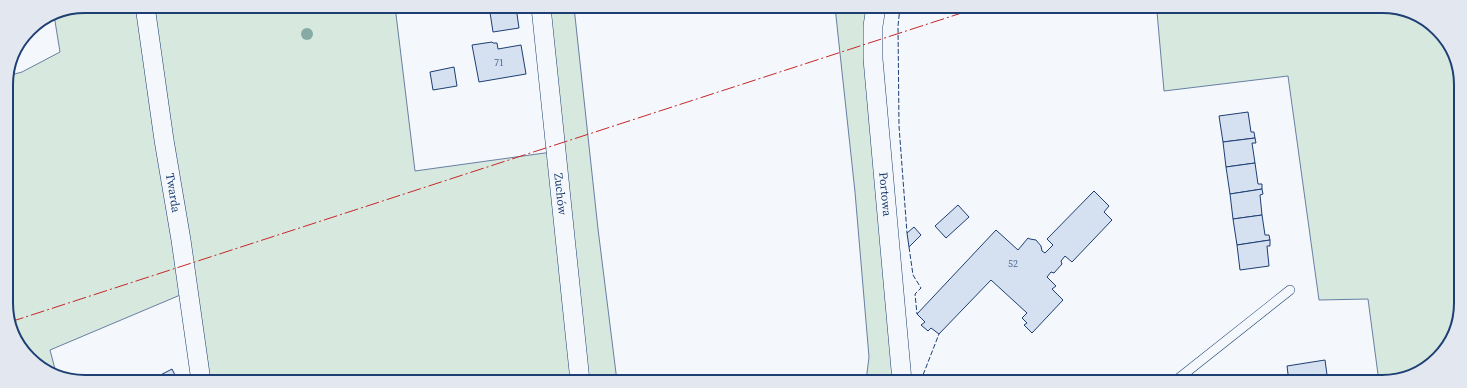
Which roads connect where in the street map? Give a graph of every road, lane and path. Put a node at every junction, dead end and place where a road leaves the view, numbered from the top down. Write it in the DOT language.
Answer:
graph roads {
  1 [pos="146,13"];
  2 [pos="542,13"];
  3 [pos="875,13"];
  4 [pos="1290,290"];
  5 [pos="200,375"];
  6 [pos="579,375"];
  7 [pos="901,375"];
  8 [pos="1183,375"];
  1 -- 5 [label="street, Twarda"];
  2 -- 6 [label="street, Zuchów"];
  3 -- 7 [label="street, Portowa"];
  4 -- 8 [label="lane"];
}
